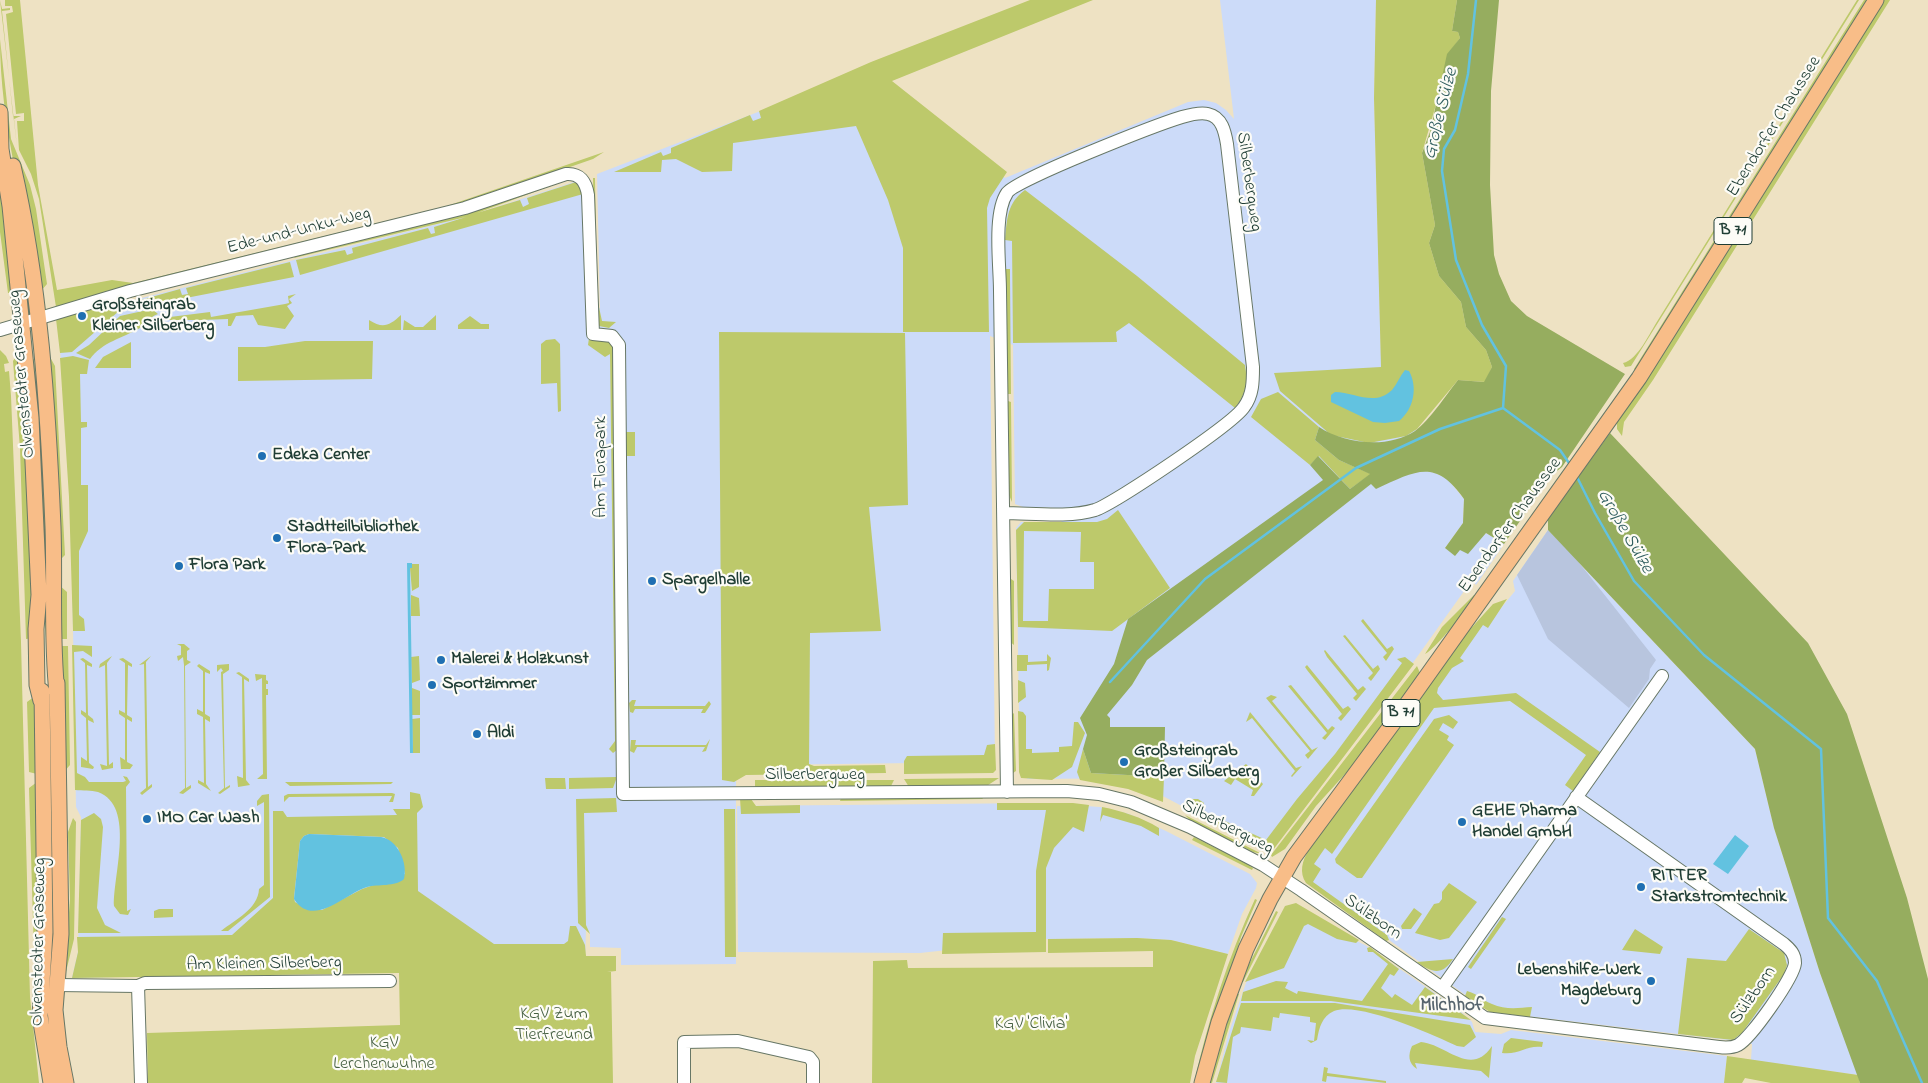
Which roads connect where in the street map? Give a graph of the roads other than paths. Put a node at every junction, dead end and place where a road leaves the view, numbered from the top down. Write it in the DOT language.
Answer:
graph roads {
  1 [pos="1876,0"];
  2 [pos="1,119"];
  3 [pos="566,174"];
  4 [pos="38,318"];
  5 [pos="22,323"];
  6 [pos="0,330"];
  7 [pos="1004,513"];
  8 [pos="1662,676"];
  9 [pos="1007,792"];
  10 [pos="623,794"];
  11 [pos="1576,797"];
  12 [pos="43,800"];
  13 [pos="59,800"];
  14 [pos="1282,877"];
  15 [pos="390,981"];
  16 [pos="57,985"];
  17 [pos="138,986"];
  18 [pos="1442,988"];
  19 [pos="50,1083"];
  20 [pos="66,1083"];
  21 [pos="141,1083"];
  22 [pos="684,1083"];
  23 [pos="813,1083"];
  24 [pos="1202,1083"];
  1 -- 14 [label="main road, Ebendorfer Chaussee / B 71"];
  2 -- 4 [label="main road, Olvenstedter Graseweg"];
  2 -- 5 [label="main road, Olvenstedter Graseweg"];
  3 -- 4 [label="street, Ede-und-Unku-Weg"];
  3 -- 10 [label="street, Am Florapark"];
  4 -- 5 [label="street, Ede-und-Unku-Weg"];
  4 -- 13 [label="main road, Olvenstedter Graseweg"];
  5 -- 6 [label="street, Ede-und-Unku-Weg"];
  5 -- 12 [label="main road, Olvenstedter Graseweg"];
  7 -- 7 [label="street, Silberbergweg"];
  7 -- 9 [label="street, Silberbergweg"];
  8 -- 11 [label="street"];
  9 -- 10 [label="street, Silberbergweg"];
  9 -- 14 [label="street, Silberbergweg"];
  11 -- 18 [label="street"];
  11 -- 18 [label="street, Sülzborn"];
  12 -- 13 [label="main road"];
  12 -- 19 [label="main road, Olvenstedter Graseweg"];
  13 -- 16 [label="main road, Olvenstedter Graseweg"];
  14 -- 18 [label="street, Sülzborn"];
  14 -- 24 [label="main road, Ebendorfer Chaussee / B 71"];
  15 -- 17 [label="street, Am Kleinen Silberberg"];
  16 -- 17 [label="street, Am Kleinen Silberberg"];
  16 -- 20 [label="main road, Olvenstedter Graseweg"];
  17 -- 21 [label="street"];
  22 -- 23 [label="street"];
}
